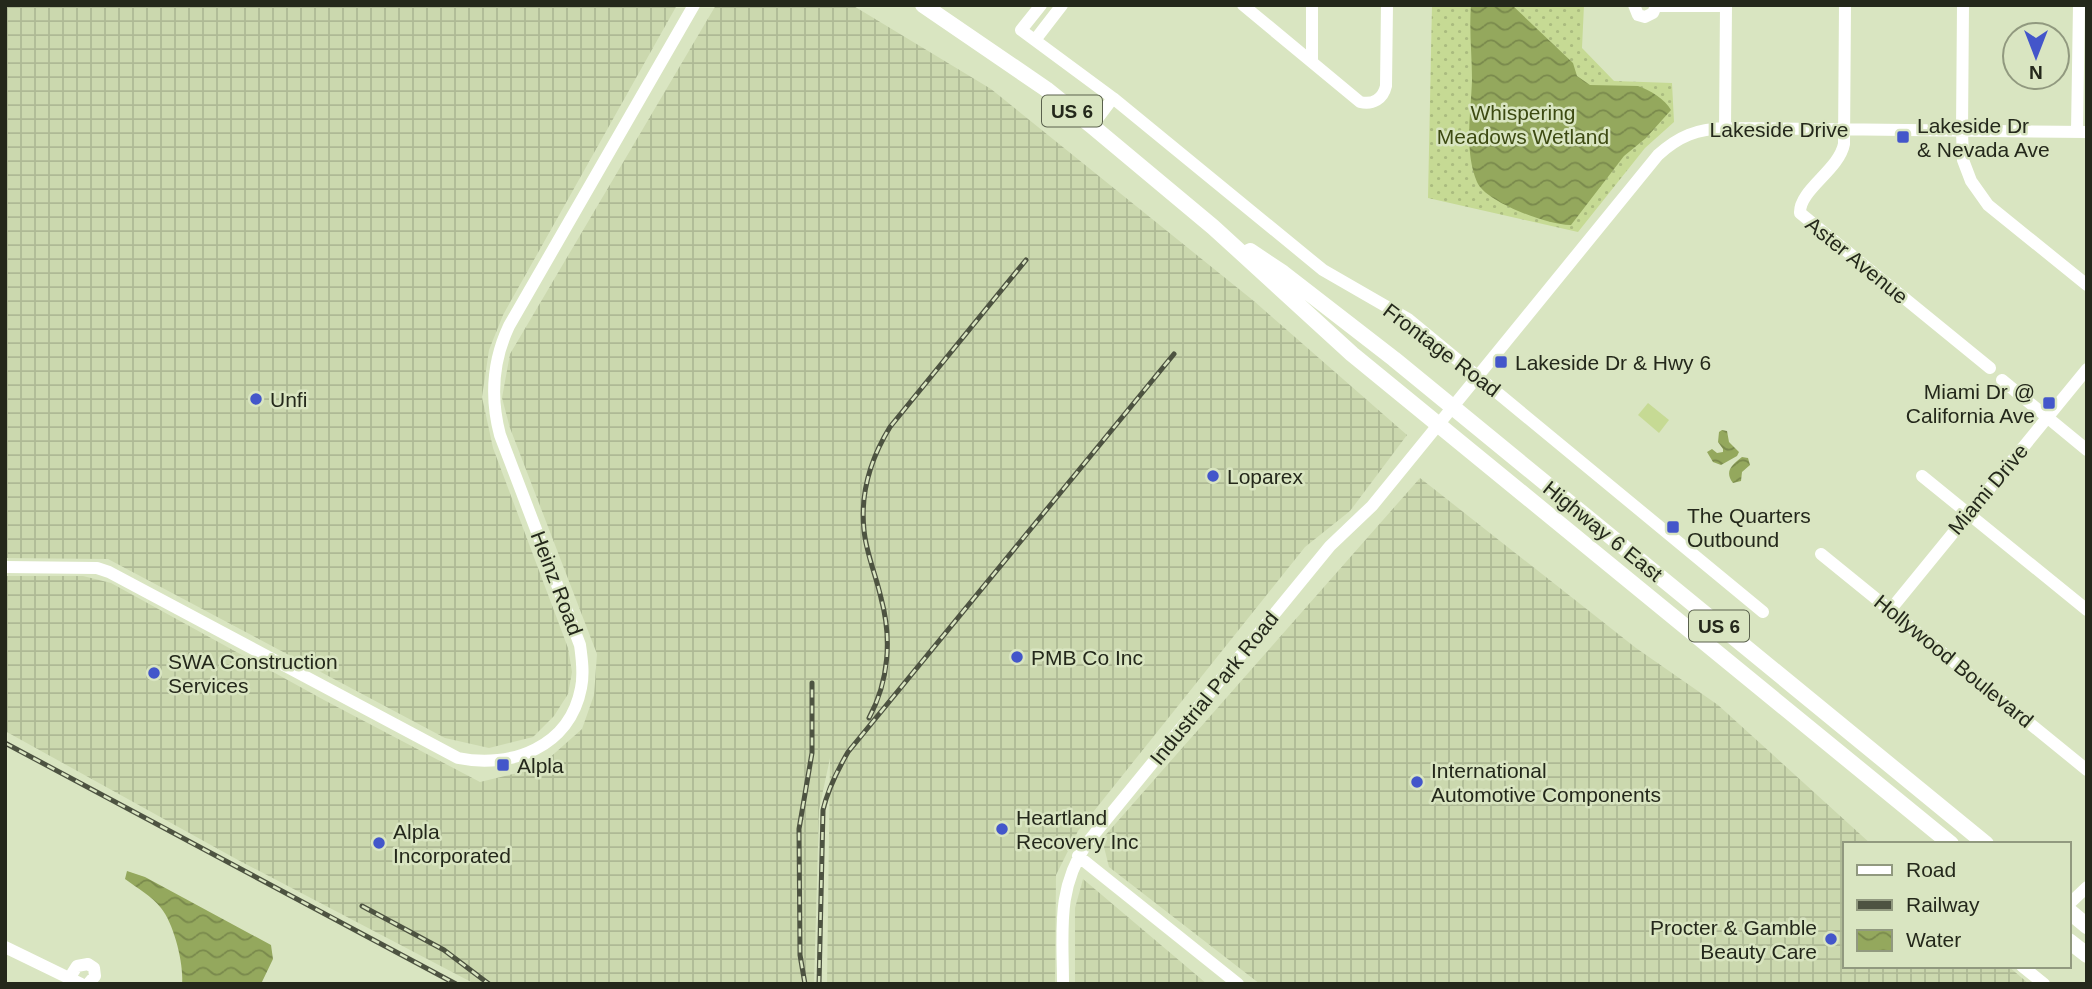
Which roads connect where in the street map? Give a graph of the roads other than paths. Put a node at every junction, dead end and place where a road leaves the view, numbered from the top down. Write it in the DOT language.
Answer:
graph roads {
  1 [pos="694,5"];
  2 [pos="923,5"];
  3 [pos="1041,5"];
  4 [pos="1062,5"];
  5 [pos="1243,5"];
  6 [pos="1312,5"];
  7 [pos="1387,5"];
  8 [pos="1634,5"];
  9 [pos="1845,5"];
  10 [pos="1963,5"];
  11 [pos="2079,5"];
  12 [pos="1656,6"];
  13 [pos="1726,6"];
  14 [pos="1035,40"];
  15 [pos="1312,62"];
  16 [pos="1114,99"];
  17 [pos="1092,126"];
  18 [pos="1725,128"];
  19 [pos="1844,129"];
  20 [pos="1962,131"];
  21 [pos="2082,132"];
  22 [pos="1213,227"];
  23 [pos="2087,285"];
  24 [pos="1990,368"];
  25 [pos="2087,369"];
  26 [pos="1479,377"];
  27 [pos="2001,380"];
  28 [pos="1452,408"];
  29 [pos="2047,418"];
  30 [pos="1439,425"];
  31 [pos="2087,450"];
  32 [pos="1922,476"];
  33 [pos="1967,514"];
  34 [pos="1821,554"];
  35 [pos="5,567"];
  36 [pos="1891,609"];
  37 [pos="2087,610"];
  38 [pos="1763,612"];
  39 [pos="2087,770"];
  40 [pos="1949,842"];
  41 [pos="1984,842"];
  42 [pos="1079,856"];
  43 [pos="2087,887"];
  44 [pos="2071,902"];
  45 [pos="2071,913"];
  46 [pos="2087,926"];
  47 [pos="2071,943"];
  48 [pos="5,947"];
  49 [pos="2087,955"];
  50 [pos="2024,968"];
  51 [pos="76,981"];
  52 [pos="88,984"];
  53 [pos="1063,984"];
  54 [pos="1238,984"];
  55 [pos="2044,984"];
  1 -- 35 [label="street, Heinz Road"];
  2 -- 17 [label="main road, Highway 6 East / US 6"];
  3 -- 14 [label="street, Frontage Road"];
  4 -- 14 [label="street"];
  5 -- 15 [label="street"];
  6 -- 15 [label="street"];
  7 -- 15 [label="street"];
  8 -- 12 [label="street"];
  9 -- 19 [label="street, Aster Avenue"];
  10 -- 20 [label="street"];
  11 -- 21 [label="street"];
  12 -- 13 [label="street"];
  13 -- 18 [label="street"];
  14 -- 16 [label="street, Frontage Road"];
  16 -- 17 [label="street"];
  16 -- 26 [label="street, Frontage Road"];
  17 -- 22 [label="main road, Highway 6 East / US 6"];
  18 -- 19 [label="street, Lakeside Drive"];
  18 -- 26 [label="street, Lakeside Drive"];
  19 -- 20 [label="street, Lakeside Drive"];
  19 -- 24 [label="street, Aster Avenue"];
  20 -- 21 [label="street, Lakeside Drive"];
  20 -- 23 [label="street"];
  22 -- 28 [label="main road, Highway 6 East / US 6"];
  22 -- 30 [label="main road, Highway 6 East / US 6"];
  25 -- 29 [label="street, Miami Drive"];
  26 -- 28 [label="street, Lakeside Drive"];
  26 -- 38 [label="street, Frontage Road"];
  27 -- 29 [label="street"];
  28 -- 30 [label="street, Lakeside Drive"];
  28 -- 41 [label="main road, Highway 6 East / US 6"];
  29 -- 31 [label="street"];
  29 -- 33 [label="street, Miami Drive"];
  30 -- 40 [label="main road, Highway 6 East / US 6"];
  30 -- 42 [label="street, Industrial Park Road"];
  32 -- 33 [label="street"];
  33 -- 36 [label="street, Miami Drive"];
  33 -- 37 [label="street"];
  34 -- 36 [label="street, Hollywood Boulevard"];
  36 -- 39 [label="street, Hollywood Boulevard"];
  42 -- 53 [label="street, Industrial Park Road"];
  42 -- 54 [label="street"];
  43 -- 44 [label="street"];
  45 -- 46 [label="main road"];
  47 -- 49 [label="main road"];
  48 -- 51 [label="street"];
  50 -- 55 [label="street"];
  51 -- 52 [label="street"];
}
